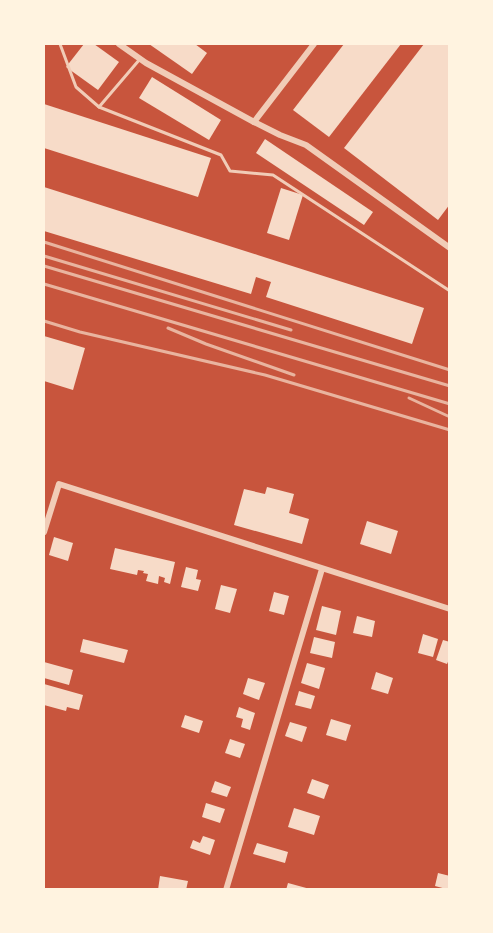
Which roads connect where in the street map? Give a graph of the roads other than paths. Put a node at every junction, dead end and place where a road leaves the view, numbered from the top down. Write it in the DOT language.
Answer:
graph roads {
  1 [pos="60,44"];
  2 [pos="119,44"];
  3 [pos="314,44"];
  4 [pos="140,59"];
  5 [pos="99,107"];
  6 [pos="254,122"];
  7 [pos="450,248"];
  8 [pos="450,291"];
  9 [pos="44,532"];
  10 [pos="322,569"];
  11 [pos="450,609"];
  12 [pos="226,890"];
  1 -- 5 [label="lane"];
  2 -- 4 [label="street"];
  3 -- 6 [label="street"];
  4 -- 5 [label="lane"];
  4 -- 6 [label="street"];
  5 -- 8 [label="lane"];
  6 -- 7 [label="street"];
  9 -- 10 [label="street"];
  10 -- 11 [label="street"];
  10 -- 12 [label="street"];
}
